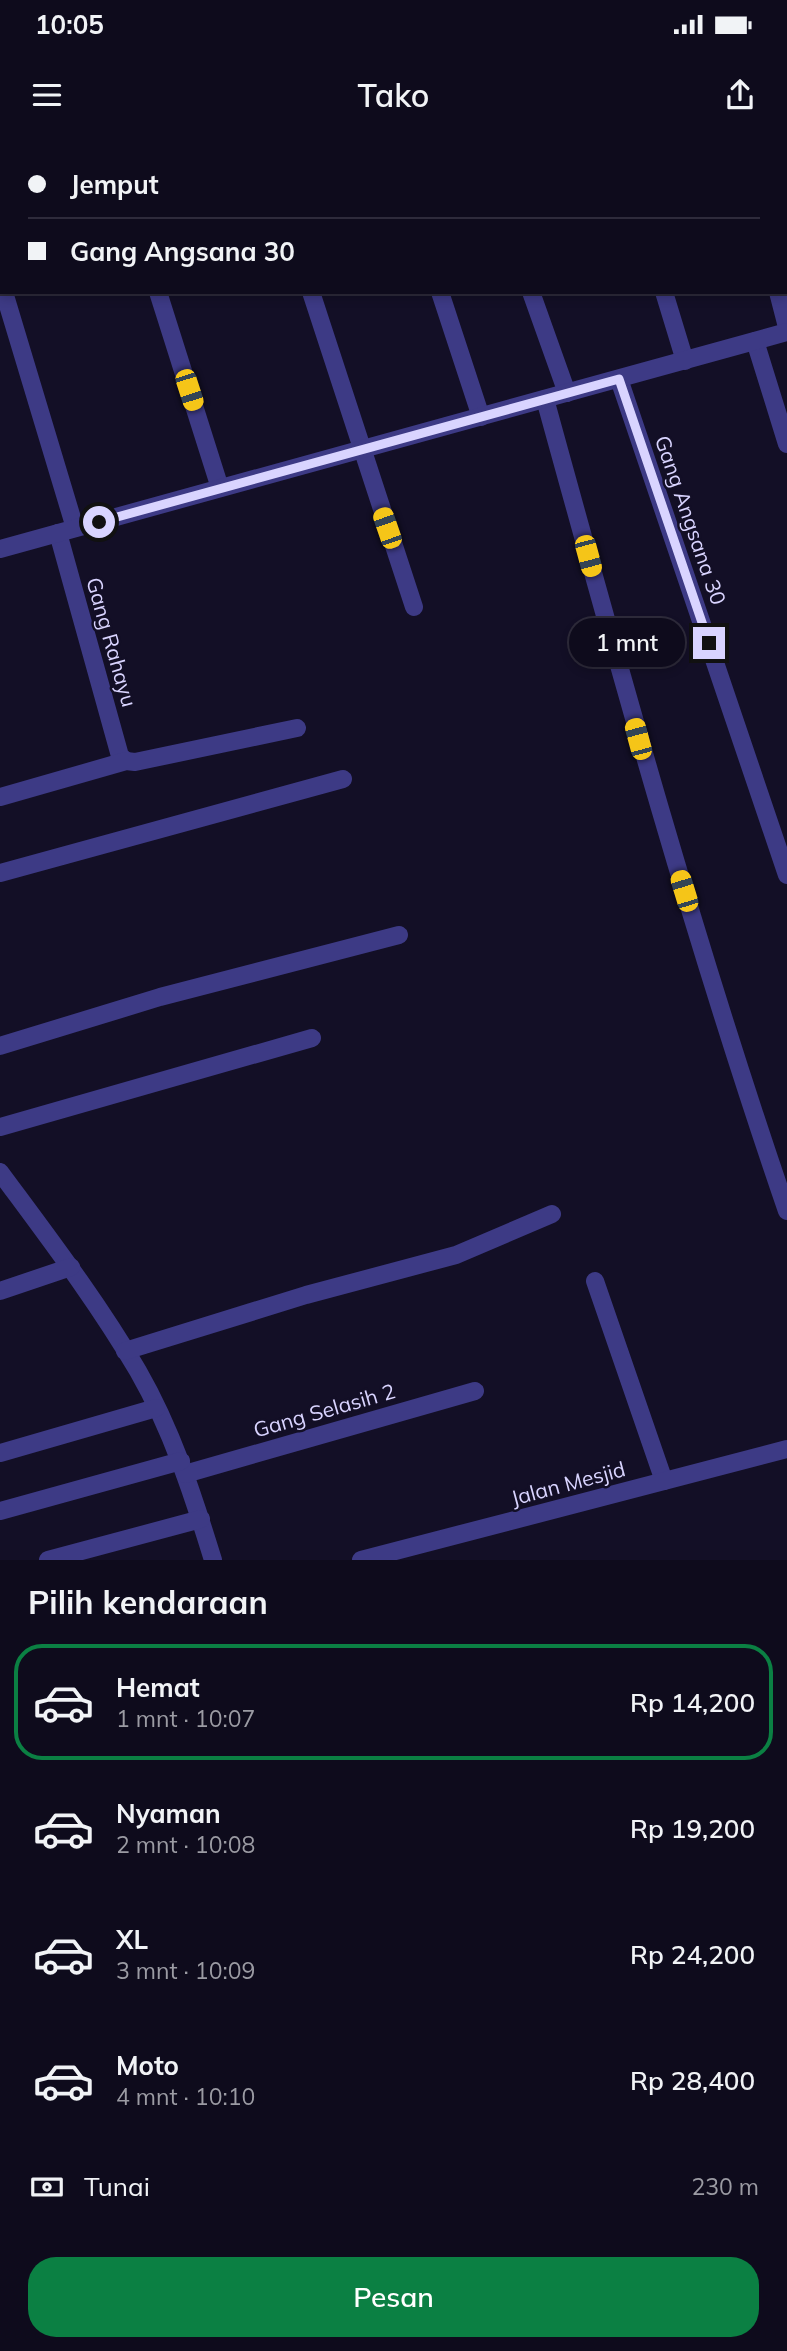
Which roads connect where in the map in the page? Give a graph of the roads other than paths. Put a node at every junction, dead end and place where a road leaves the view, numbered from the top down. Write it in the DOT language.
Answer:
graph roads {
  1 [pos="6,294"];
  2 [pos="160,294"];
  3 [pos="312,294"];
  4 [pos="441,294"];
  5 [pos="532,294"];
  6 [pos="665,294"];
  7 [pos="778,294"];
  8 [pos="787,329"];
  9 [pos="755,341"];
  10 [pos="685,361"];
  11 [pos="619,379"];
  12 [pos="567,393"];
  13 [pos="545,399"];
  14 [pos="481,417"];
  15 [pos="787,444"];
  16 [pos="360,450"];
  17 [pos="220,488"];
  18 [pos="66,531"];
  19 [pos="0,549"];
  20 [pos="414,607"];
  21 [pos="297,728"];
  22 [pos="126,761"];
  23 [pos="343,779"];
  24 [pos="0,797"];
  25 [pos="0,873"];
  26 [pos="787,875"];
  27 [pos="399,935"];
  28 [pos="312,1038"];
  29 [pos="0,1046"];
  30 [pos="0,1127"];
  31 [pos="0,1172"];
  32 [pos="787,1211"];
  33 [pos="552,1214"];
  34 [pos="71,1267"];
  35 [pos="595,1281"];
  36 [pos="0,1291"];
  37 [pos="125,1351"];
  38 [pos="475,1391"];
  39 [pos="156,1408"];
  40 [pos="787,1449"];
  41 [pos="0,1453"];
  42 [pos="183,1467"];
  43 [pos="664,1481"];
  44 [pos="0,1511"];
  45 [pos="201,1519"];
  46 [pos="48,1560"];
  47 [pos="213,1560"];
  48 [pos="360,1560"];
  1 -- 18 [label="street, Gang Rahayu"];
  2 -- 17 [label="street"];
  3 -- 16 [label="street"];
  4 -- 14 [label="street"];
  5 -- 12 [label="street"];
  6 -- 10 [label="street"];
  7 -- 8 [label="street"];
  8 -- 9 [label="street"];
  9 -- 10 [label="street"];
  9 -- 15 [label="street"];
  10 -- 11 [label="street"];
  11 -- 12 [label="street"];
  11 -- 26 [label="street, Gang Angsana 30"];
  12 -- 13 [label="street"];
  13 -- 14 [label="street"];
  13 -- 32 [label="street"];
  14 -- 16 [label="street"];
  16 -- 17 [label="street"];
  16 -- 20 [label="street"];
  17 -- 18 [label="street"];
  18 -- 19 [label="street"];
  18 -- 22 [label="street, Gang Rahayu"];
  21 -- 22 [label="street"];
  22 -- 24 [label="street"];
  23 -- 25 [label="street"];
  27 -- 29 [label="street"];
  28 -- 30 [label="street"];
  31 -- 34 [label="street"];
  33 -- 37 [label="street"];
  34 -- 36 [label="street"];
  34 -- 37 [label="street"];
  35 -- 43 [label="street"];
  37 -- 39 [label="street"];
  38 -- 42 [label="street, Gang Selasih 2"];
  39 -- 41 [label="street"];
  39 -- 42 [label="street"];
  40 -- 43 [label="street, Jalan Mesjid"];
  42 -- 44 [label="street, Gang Selasih 2"];
  42 -- 45 [label="street"];
  43 -- 48 [label="street, Jalan Mesjid"];
  45 -- 46 [label="street"];
  45 -- 47 [label="street"];
}
